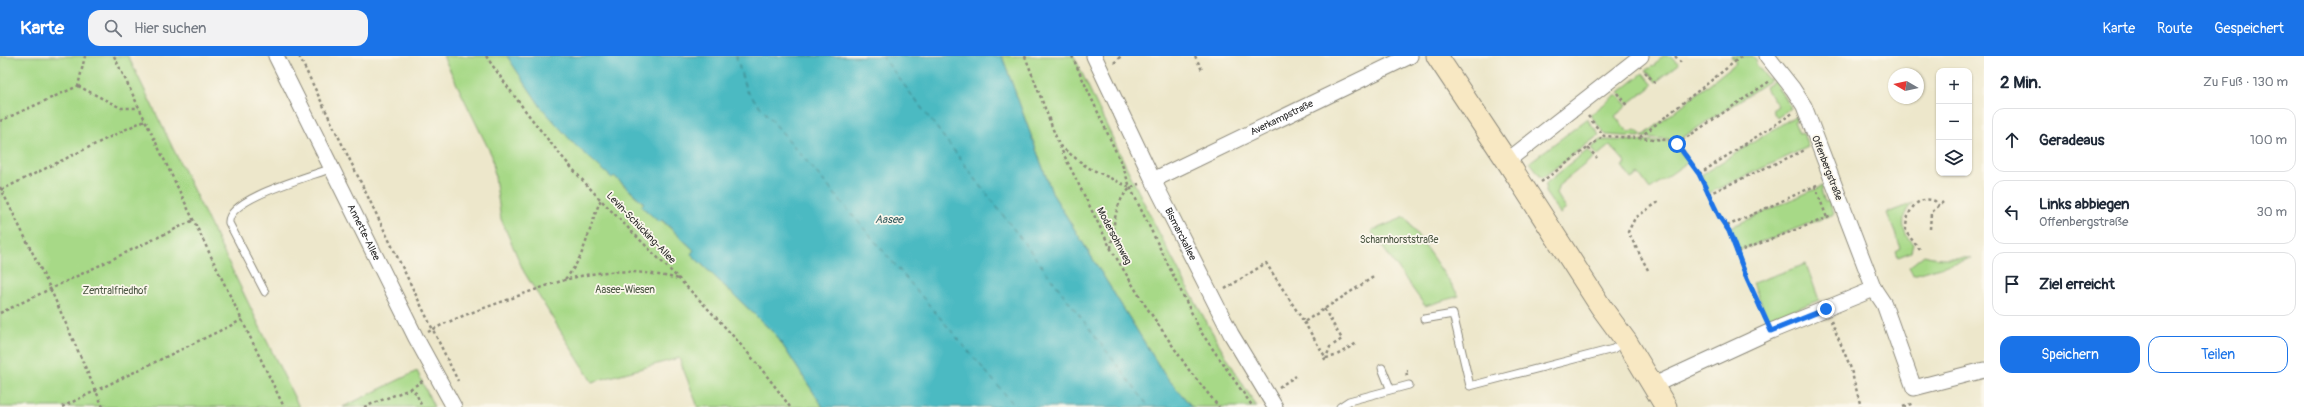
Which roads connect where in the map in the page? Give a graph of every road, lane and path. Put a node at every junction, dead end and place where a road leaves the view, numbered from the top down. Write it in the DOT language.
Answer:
graph roads {
  1 [pos="85,56"];
  2 [pos="114,56"];
  3 [pos="276,56"];
  4 [pos="299,56"];
  5 [pos="486,56"];
  6 [pos="1025,56"];
  7 [pos="1072,56"];
  8 [pos="1094,56"];
  9 [pos="1111,56"];
  10 [pos="1121,56"];
  11 [pos="1195,56"];
  12 [pos="1410,56"];
  13 [pos="1437,56"];
  14 [pos="1641,56"];
  15 [pos="1675,56"];
  16 [pos="1742,56"];
  17 [pos="1767,56"];
  18 [pos="1114,63"];
  19 [pos="1682,64"];
  20 [pos="1117,70"];
  21 [pos="1202,70"];
  22 [pos="1781,74"];
  23 [pos="78,86"];
  24 [pos="1579,105"];
  25 [pos="1804,106"];
  26 [pos="139,108"];
  27 [pos="145,120"];
  28 [pos="0,122"];
  29 [pos="1604,136"];
  30 [pos="1640,138"];
  31 [pos="1677,144"];
  32 [pos="1818,144"];
  33 [pos="1059,145"];
  34 [pos="1588,148"];
  35 [pos="1597,158"];
  36 [pos="1507,161"];
  37 [pos="332,168"];
  38 [pos="1699,174"];
  39 [pos="1831,178"];
  40 [pos="1153,180"];
  41 [pos="1538,184"];
  42 [pos="1815,186"];
  43 [pos="1130,187"];
  44 [pos="0,189"];
  45 [pos="1708,194"];
  46 [pos="601,199"];
  47 [pos="1660,201"];
  48 [pos="1943,202"];
  49 [pos="1939,206"];
  50 [pos="1844,212"];
  51 [pos="1827,218"];
  52 [pos="194,220"];
  53 [pos="1727,226"];
  54 [pos="1930,229"];
  55 [pos="1111,249"];
  56 [pos="1920,250"];
  57 [pos="1737,252"];
  58 [pos="1648,270"];
  59 [pos="1375,276"];
  60 [pos="565,279"];
  61 [pos="679,280"];
  62 [pos="1221,283"];
  63 [pos="50,288"];
  64 [pos="1874,289"];
  65 [pos="265,292"];
  66 [pos="1218,293"];
  67 [pos="1228,296"];
  68 [pos="1324,309"];
  69 [pos="1826,309"];
  70 [pos="0,313"];
  71 [pos="1424,318"];
  72 [pos="242,320"];
  73 [pos="1304,322"];
  74 [pos="433,329"];
  75 [pos="1771,331"];
  76 [pos="416,338"];
  77 [pos="1626,341"];
  78 [pos="1357,343"];
  79 [pos="1326,358"];
  80 [pos="1321,361"];
  81 [pos="1382,368"];
  82 [pos="1984,370"];
  83 [pos="1296,376"];
  84 [pos="1276,379"];
  85 [pos="1409,385"];
  86 [pos="1654,385"];
  87 [pos="460,386"];
  88 [pos="1280,386"];
  89 [pos="1390,388"];
  90 [pos="95,391"];
  91 [pos="1283,391"];
  92 [pos="1267,394"];
  93 [pos="62,407"];
  94 [pos="103,407"];
  95 [pos="284,407"];
  96 [pos="364,407"];
  97 [pos="422,407"];
  98 [pos="454,407"];
  99 [pos="790,407"];
  100 [pos="1219,407"];
  101 [pos="1253,407"];
  102 [pos="1275,407"];
  103 [pos="1340,407"];
  104 [pos="1666,407"];
  105 [pos="1861,407"];
  1 -- 23 [label="path"];
  2 -- 26 [label="path"];
  3 -- 37 [label="street, Annette-Allee"];
  4 -- 74 [label="path"];
  5 -- 46 [label="path, Levin-Schücking-Allee"];
  6 -- 33 [label="path, Modersohnweg"];
  7 -- 43 [label="path"];
  8 -- 40 [label="street, Bismarckallee"];
  9 -- 18 [label="path"];
  10 -- 18 [label="path"];
  11 -- 21 [label="path"];
  12 -- 40 [label="street, Averkampstraße"];
  13 -- 36 [label="street"];
  14 -- 24 [label="street"];
  15 -- 19 [label="path"];
  16 -- 30 [label="path"];
  17 -- 22 [label="street, Offenbergstraße"];
  18 -- 20 [label="path"];
  22 -- 25 [label="street, Offenbergstraße"];
  22 -- 31 [label="path"];
  23 -- 26 [label="path"];
  23 -- 28 [label="path"];
  24 -- 29 [label="path"];
  24 -- 36 [label="street"];
  25 -- 32 [label="street, Offenbergstraße"];
  25 -- 38 [label="path"];
  26 -- 27 [label="path"];
  27 -- 44 [label="path"];
  27 -- 52 [label="path"];
  29 -- 30 [label="path"];
  29 -- 34 [label="path"];
  30 -- 31 [label="path"];
  31 -- 38 [label="path"];
  32 -- 39 [label="street, Offenbergstraße"];
  32 -- 45 [label="path"];
  33 -- 43 [label="path"];
  33 -- 55 [label="path, Modersohnweg"];
  34 -- 35 [label="path"];
  34 -- 41 [label="path"];
  36 -- 77 [label="street"];
  37 -- 65 [label="lane"];
  37 -- 76 [label="street, Annette-Allee"];
  38 -- 45 [label="path"];
  39 -- 42 [label="path"];
  39 -- 50 [label="street, Offenbergstraße"];
  40 -- 43 [label="path"];
  40 -- 66 [label="street, Bismarckallee"];
  42 -- 51 [label="path"];
  42 -- 53 [label="path"];
  43 -- 55 [label="path"];
  43 -- 101 [label="path"];
  44 -- 63 [label="path"];
  45 -- 53 [label="path"];
  46 -- 60 [label="path"];
  46 -- 61 [label="path, Levin-Schücking-Allee"];
  47 -- 58 [label="path"];
  48 -- 49 [label="path"];
  49 -- 54 [label="path"];
  49 -- 56 [label="path"];
  50 -- 51 [label="path"];
  50 -- 64 [label="street, Offenbergstraße"];
  51 -- 57 [label="path"];
  52 -- 63 [label="path"];
  52 -- 72 [label="path"];
  53 -- 57 [label="path"];
  55 -- 100 [label="path, Modersohnweg"];
  57 -- 75 [label="path"];
  59 -- 68 [label="path"];
  60 -- 61 [label="path"];
  60 -- 74 [label="path"];
  61 -- 99 [label="path, Levin-Schücking-Allee"];
  62 -- 66 [label="path"];
  63 -- 70 [label="path"];
  63 -- 90 [label="path"];
  64 -- 69 [label="street"];
  64 -- 82 [label="street, Offenbergstraße"];
  66 -- 67 [label="path"];
  66 -- 73 [label="path"];
  66 -- 92 [label="street, Bismarckallee"];
  68 -- 73 [label="path"];
  68 -- 79 [label="path"];
  69 -- 75 [label="street"];
  69 -- 105 [label="path"];
  71 -- 77 [label="lane"];
  72 -- 90 [label="path"];
  72 -- 95 [label="path"];
  73 -- 79 [label="path"];
  74 -- 76 [label="path"];
  74 -- 87 [label="path"];
  75 -- 86 [label="street"];
  76 -- 98 [label="street, Annette-Allee"];
  77 -- 86 [label="street"];
  78 -- 79 [label="path"];
  79 -- 80 [label="path"];
  81 -- 89 [label="lane"];
  83 -- 88 [label="path"];
  84 -- 88 [label="path"];
  85 -- 89 [label="lane"];
  86 -- 104 [label="street"];
  88 -- 91 [label="path"];
  88 -- 92 [label="path"];
  89 -- 103 [label="lane"];
  90 -- 93 [label="path"];
  90 -- 94 [label="path"];
  92 -- 102 [label="street, Bismarckallee"];
  96 -- 97 [label="path"];
}
